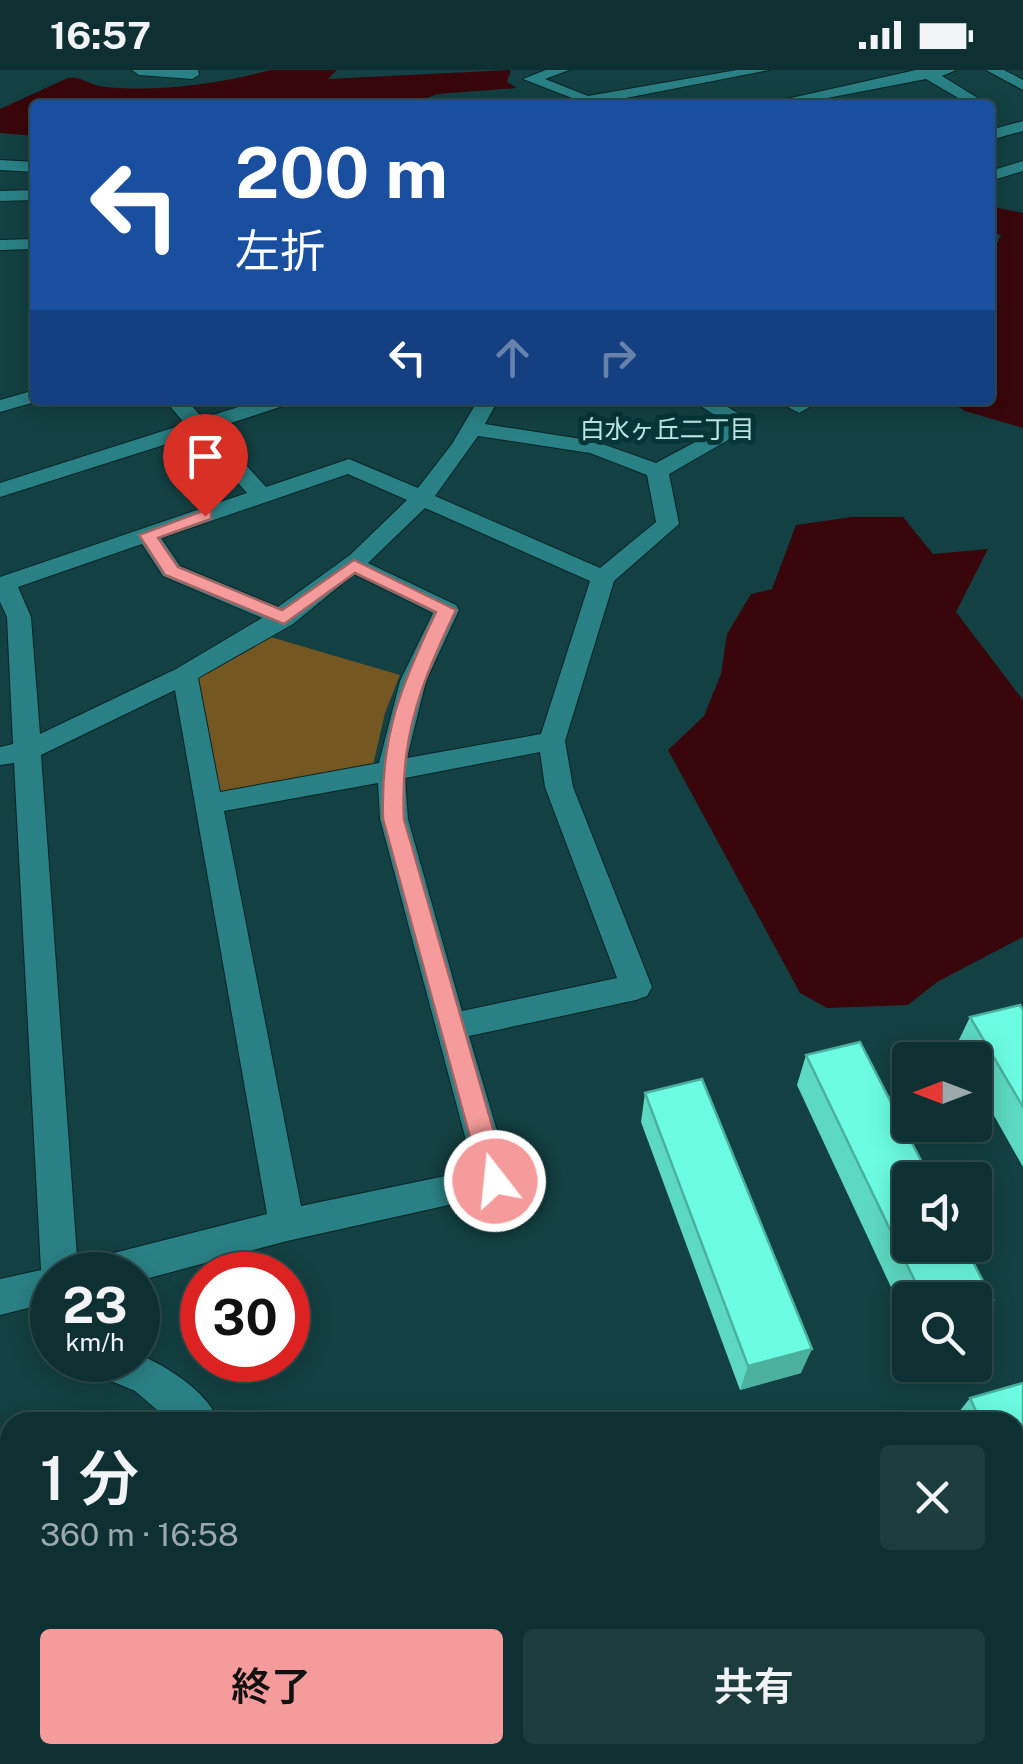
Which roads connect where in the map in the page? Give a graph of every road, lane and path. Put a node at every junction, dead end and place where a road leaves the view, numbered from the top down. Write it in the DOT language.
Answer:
graph roads {
  1 [pos="191,70"];
  2 [pos="562,70"];
  3 [pos="762,70"];
  4 [pos="949,70"];
  5 [pos="993,70"];
  6 [pos="139,71"];
  7 [pos="925,72"];
  8 [pos="530,79"];
  9 [pos="1023,86"];
  10 [pos="750,92"];
  11 [pos="533,100"];
  12 [pos="583,100"];
  13 [pos="634,100"];
  14 [pos="968,100"];
  15 [pos="995,115"];
  16 [pos="1021,127"];
  17 [pos="995,134"];
  18 [pos="0,166"];
  19 [pos="1023,166"];
  20 [pos="30,167"];
  21 [pos="995,174"];
  22 [pos="30,195"];
  23 [pos="0,196"];
  24 [pos="30,244"];
  25 [pos="0,246"];
  26 [pos="30,397"];
  27 [pos="179,405"];
  28 [pos="266,405"];
  29 [pos="486,405"];
  30 [pos="710,405"];
  31 [pos="0,406"];
  32 [pos="199,426"];
  33 [pos="474,429"];
  34 [pos="658,470"];
  35 [pos="0,490"];
  36 [pos="262,496"];
  37 [pos="420,499"];
  38 [pos="148,535"];
  39 [pos="354,566"];
  40 [pos="603,578"];
  41 [pos="284,618"];
  42 [pos="185,675"];
  43 [pos="552,741"];
  44 [pos="14,753"];
  45 [pos="391,769"];
  46 [pos="208,804"];
  47 [pos="450,1027"];
  48 [pos="288,1226"];
  49 [pos="58,1252"];
  50 [pos="160,1258"];
  51 [pos="30,1290"];
  52 [pos="0,1297"];
  53 [pos="154,1382"];
  54 [pos="188,1412"];
  1 -- 6 [label="street"];
  2 -- 8 [label="street"];
  3 -- 10 [label="street"];
  4 -- 7 [label="street"];
  5 -- 9 [label="street"];
  7 -- 10 [label="street"];
  7 -- 14 [label="street"];
  8 -- 11 [label="street"];
  8 -- 12 [label="street"];
  10 -- 13 [label="street"];
  15 -- 16 [label="street"];
  16 -- 17 [label="street"];
  18 -- 20 [label="street"];
  19 -- 21 [label="street"];
  22 -- 23 [label="street"];
  24 -- 25 [label="street"];
  26 -- 31 [label="street"];
  27 -- 32 [label="street"];
  28 -- 32 [label="street"];
  29 -- 33 [label="street"];
  30 -- 34 [label="street"];
  32 -- 35 [label="street"];
  32 -- 36 [label="street"];
  33 -- 34 [label="street"];
  33 -- 37 [label="street"];
  34 -- 40 [label="street"];
  36 -- 37 [label="street"];
  36 -- 38 [label="street"];
  37 -- 39 [label="street"];
  37 -- 40 [label="street"];
  38 -- 41 [label="street"];
  38 -- 44 [label="street"];
  39 -- 41 [label="street"];
  39 -- 45 [label="street"];
  40 -- 43 [label="street"];
  41 -- 42 [label="street"];
  42 -- 44 [label="street"];
  42 -- 46 [label="street"];
  43 -- 45 [label="street"];
  43 -- 47 [label="street"];
  44 -- 49 [label="street"];
  45 -- 46 [label="street"];
  45 -- 47 [label="street"];
  46 -- 48 [label="street"];
  47 -- 48 [label="street"];
  48 -- 50 [label="street"];
  51 -- 52 [label="street"];
  53 -- 54 [label="street"];
}
